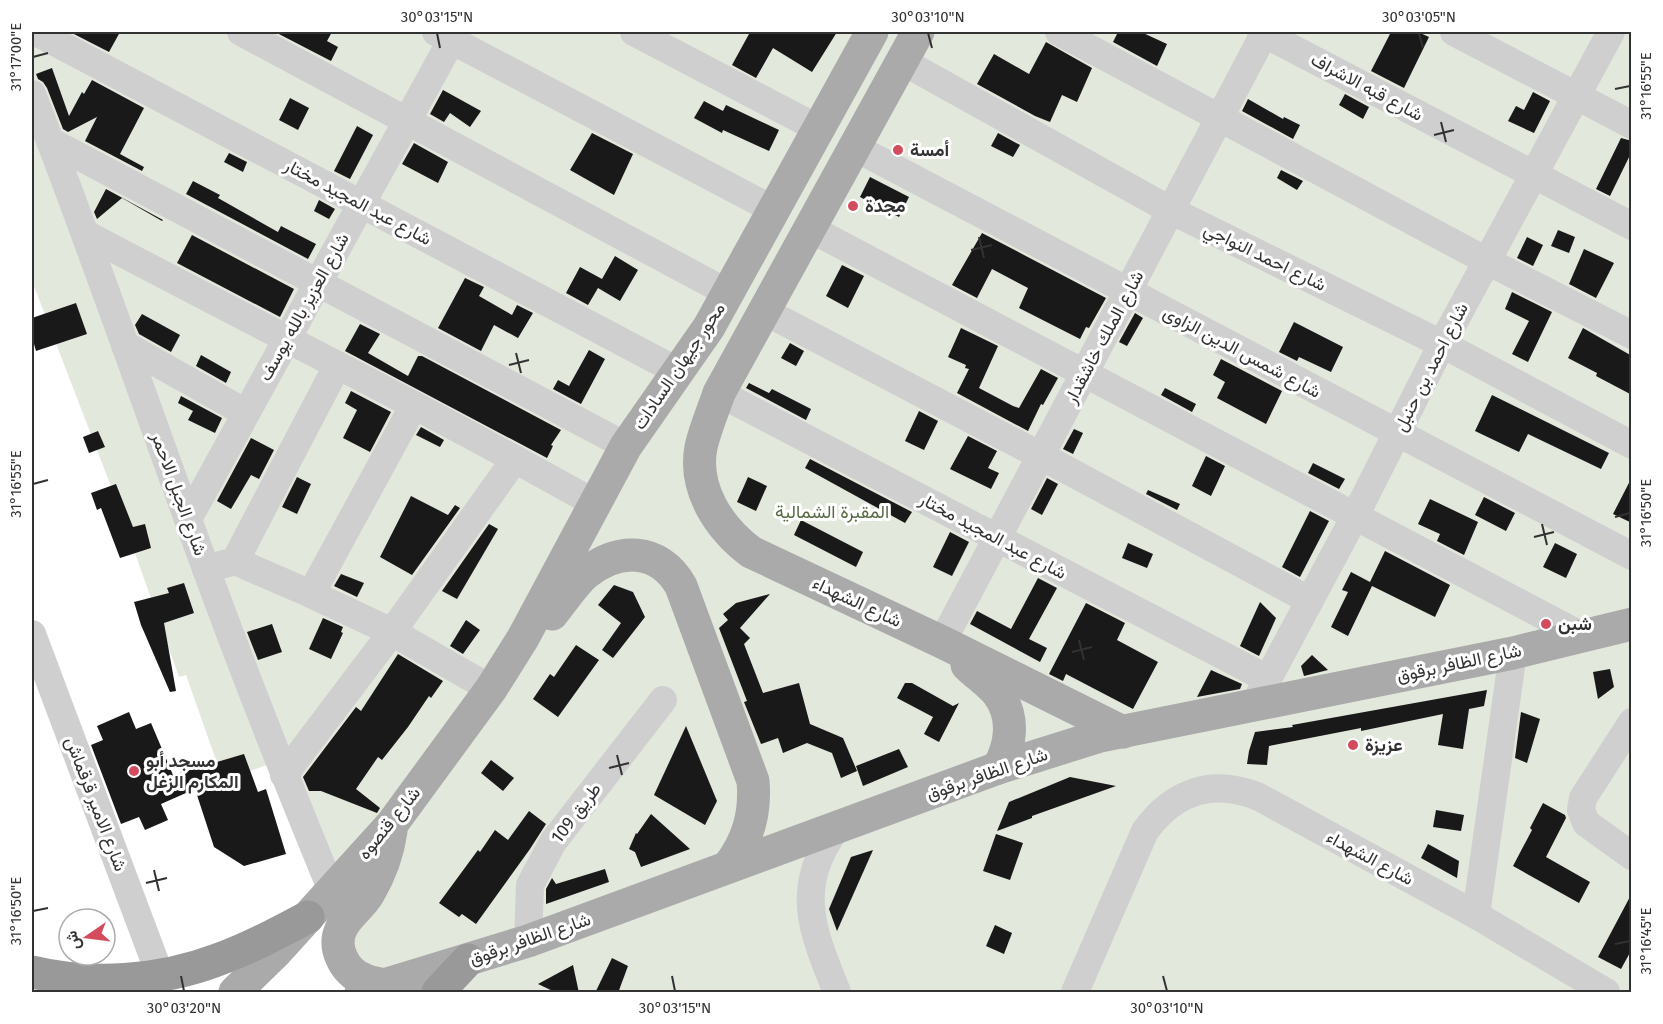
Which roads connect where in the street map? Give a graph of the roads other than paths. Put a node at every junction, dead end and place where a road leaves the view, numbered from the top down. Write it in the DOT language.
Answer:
graph roads {
  1 [pos="36,32"];
  2 [pos="241,32"];
  3 [pos="634,32"];
  4 [pos="869,32"];
  5 [pos="918,32"];
  6 [pos="1059,32"];
  7 [pos="1263,32"];
  8 [pos="1454,32"];
  9 [pos="1611,32"];
  10 [pos="447,34"];
  11 [pos="902,61"];
  12 [pos="32,94"];
  13 [pos="1578,96"];
  14 [pos="1219,118"];
  15 [pos="407,119"];
  16 [pos="1632,125"];
  17 [pos="819,129"];
  18 [pos="50,141"];
  19 [pos="854,147"];
  20 [pos="1534,175"];
  21 [pos="361,203"];
  22 [pos="774,210"];
  23 [pos="1170,210"];
  24 [pos="1632,226"];
  25 [pos="809,228"];
  26 [pos="86,234"];
  27 [pos="1487,261"];
  28 [pos="317,284"];
  29 [pos="1128,292"];
  30 [pos="728,293"];
  31 [pos="764,311"];
  32 [pos="1632,335"];
  33 [pos="286,340"];
  34 [pos="1442,344"];
  35 [pos="125,345"];
  36 [pos="337,366"];
  37 [pos="679,372"];
  38 [pos="1084,374"];
  39 [pos="719,393"];
  40 [pos="414,405"];
  41 [pos="246,413"];
  42 [pos="1397,433"];
  43 [pos="1632,444"];
  44 [pos="626,446"];
  45 [pos="1041,456"];
  46 [pos="515,459"];
  47 [pos="594,503"];
  48 [pos="1355,516"];
  49 [pos="188,519"];
  50 [pos="998,538"];
  51 [pos="1632,556"];
  52 [pos="235,561"];
  53 [pos="206,569"];
  54 [pos="311,594"];
  55 [pos="1309,600"];
  56 [pos="1632,624"];
  57 [pos="392,632"];
  58 [pos="32,634"];
  59 [pos="1582,636"];
  60 [pos="523,638"];
  61 [pos="942,642"];
  62 [pos="1513,653"];
  63 [pos="491,689"];
  64 [pos="1261,692"];
  65 [pos="663,700"];
  66 [pos="1632,722"];
  67 [pos="1123,732"];
  68 [pos="998,768"];
  69 [pos="284,775"];
  70 [pos="392,824"];
  71 [pos="837,827"];
  72 [pos="1632,856"];
  73 [pos="728,867"];
  74 [pos="332,891"];
  75 [pos="1476,915"];
  76 [pos="308,917"];
  77 [pos="528,941"];
  78 [pos="468,960"];
  79 [pos="32,972"];
  80 [pos="160,975"];
  81 [pos="113,986"];
  82 [pos="373,989"];
  83 [pos="235,993"];
  84 [pos="438,993"];
  85 [pos="837,993"];
  86 [pos="1075,993"];
  87 [pos="1606,993"];
  1 -- 21 [label="street, شارع عبد المجيد مختار"];
  2 -- 15 [label="street"];
  3 -- 17 [label="street"];
  4 -- 17 [label="main road, محور جيهان السادات"];
  5 -- 11 [label="main road"];
  6 -- 14 [label="street"];
  7 -- 14 [label="street, شارع الملك خاشقدار"];
  7 -- 20 [label="street, شارع قبه الاشراف"];
  8 -- 13 [label="street"];
  9 -- 13 [label="street, شارع احمد بن حنبل"];
  10 -- 15 [label="street, شارع العزيز بالله يوسف"];
  10 -- 22 [label="street"];
  11 -- 19 [label="main road"];
  11 -- 23 [label="street, شارع احمد النواجي"];
  12 -- 18 [label="street, شارع الجبل الاحمر"];
  13 -- 16 [label="street"];
  13 -- 20 [label="street, شارع احمد بن حنبل"];
  14 -- 23 [label="street, شارع الملك خاشقدار"];
  14 -- 27 [label="street"];
  15 -- 21 [label="street, شارع العزيز بالله يوسف"];
  15 -- 30 [label="street"];
  17 -- 22 [label="main road, محور جيهان السادات"];
  18 -- 26 [label="street, شارع الجبل الاحمر"];
  18 -- 28 [label="street"];
  19 -- 25 [label="main road"];
  19 -- 29 [label="street, شارع شمس الدين الزاوى"];
  20 -- 24 [label="street, شارع قبه الاشراف"];
  20 -- 27 [label="street, شارع احمد بن حنبل"];
  21 -- 28 [label="street, شارع العزيز بالله يوسف"];
  21 -- 37 [label="street, شارع عبد المجيد مختار"];
  22 -- 30 [label="main road, محور جيهان السادات"];
  23 -- 29 [label="street, شارع الملك خاشقدار"];
  23 -- 34 [label="street, شارع احمد النواجي"];
  25 -- 31 [label="main road"];
  25 -- 38 [label="street"];
  26 -- 33 [label="street"];
  26 -- 35 [label="street, شارع الجبل الاحمر"];
  27 -- 32 [label="street"];
  27 -- 34 [label="street, شارع احمد بن حنبل"];
  28 -- 33 [label="street, شارع العزيز بالله يوسف"];
  28 -- 44 [label="street"];
  29 -- 38 [label="street, شارع الملك خاشقدار"];
  29 -- 42 [label="street, شارع شمس الدين الزاوى"];
  30 -- 37 [label="main road, محور جيهان السادات"];
  31 -- 39 [label="main road"];
  31 -- 45 [label="street"];
  33 -- 36 [label="street"];
  33 -- 41 [label="street, شارع العزيز بالله يوسف"];
  34 -- 42 [label="street, شارع احمد بن حنبل"];
  34 -- 43 [label="street, شارع احمد النواجي"];
  35 -- 41 [label="street"];
  35 -- 49 [label="street, شارع الجبل الاحمر"];
  36 -- 40 [label="street"];
  36 -- 52 [label="street"];
  37 -- 44 [label="main road, محور جيهان السادات"];
  38 -- 45 [label="street, شارع الملك خاشقدار"];
  38 -- 48 [label="street"];
  39 -- 50 [label="street, شارع عبد المجيد مختار"];
  39 -- 61 [label="main road, شارع الشهداء"];
  40 -- 46 [label="street"];
  40 -- 54 [label="street"];
  41 -- 49 [label="street, شارع العزيز بالله يوسف"];
  42 -- 48 [label="street, شارع احمد بن حنبل"];
  42 -- 51 [label="street, شارع شمس الدين الزاوى"];
  44 -- 47 [label="main road, محور جيهان السادات"];
  45 -- 50 [label="street, شارع الملك خاشقدار"];
  45 -- 55 [label="street"];
  46 -- 47 [label="street"];
  46 -- 57 [label="street"];
  47 -- 60 [label="main road, محور جيهان السادات"];
  48 -- 55 [label="street, شارع احمد بن حنبل"];
  48 -- 59 [label="street"];
  49 -- 53 [label="street, شارع الجبل الاحمر"];
  50 -- 61 [label="street, شارع الملك خاشقدار"];
  50 -- 64 [label="street, شارع عبد المجيد مختار"];
  52 -- 53 [label="street"];
  52 -- 54 [label="street"];
  53 -- 69 [label="street, شارع الجبل الاحمر"];
  54 -- 57 [label="street"];
  55 -- 64 [label="street, شارع احمد بن حنبل"];
  56 -- 59 [label="main road, شارع الظافر برقوق"];
  57 -- 63 [label="street"];
  57 -- 69 [label="street"];
  58 -- 80 [label="street, شارع الامير قرقماش"];
  59 -- 62 [label="main road, شارع الظافر برقوق"];
  60 -- 63 [label="main road, شارع قنصوه"];
  60 -- 73 [label="main road"];
  61 -- 67 [label="main road, شارع الشهداء"];
  61 -- 68 [label="main road"];
  62 -- 64 [label="main road, شارع الظافر برقوق"];
  62 -- 75 [label="street"];
  63 -- 70 [label="main road, شارع قنصوه"];
  64 -- 67 [label="main road, شارع الظافر برقوق"];
  65 -- 77 [label="street, طريق 109"];
  66 -- 72 [label="street"];
  67 -- 68 [label="main road, شارع الظافر برقوق"];
  68 -- 71 [label="main road, شارع الظافر برقوق"];
  69 -- 74 [label="street, شارع الجبل الاحمر"];
  70 -- 74 [label="main road, شارع قنصوه"];
  70 -- 82 [label="main road"];
  71 -- 73 [label="main road, شارع الظافر برقوق"];
  71 -- 85 [label="street"];
  73 -- 77 [label="main road, شارع الظافر برقوق"];
  74 -- 76 [label="main road, شارع قنصوه"];
  75 -- 86 [label="street, شارع الشهداء"];
  75 -- 87 [label="street, شارع الشهداء"];
  76 -- 80 [label="highway"];
  76 -- 83 [label="main road, شارع قنصوه"];
  77 -- 78 [label="main road, شارع الظافر برقوق"];
  78 -- 82 [label="main road, شارع الظافر برقوق"];
  78 -- 84 [label="highway"];
  79 -- 81 [label="highway"];
  80 -- 81 [label="highway"];
}
